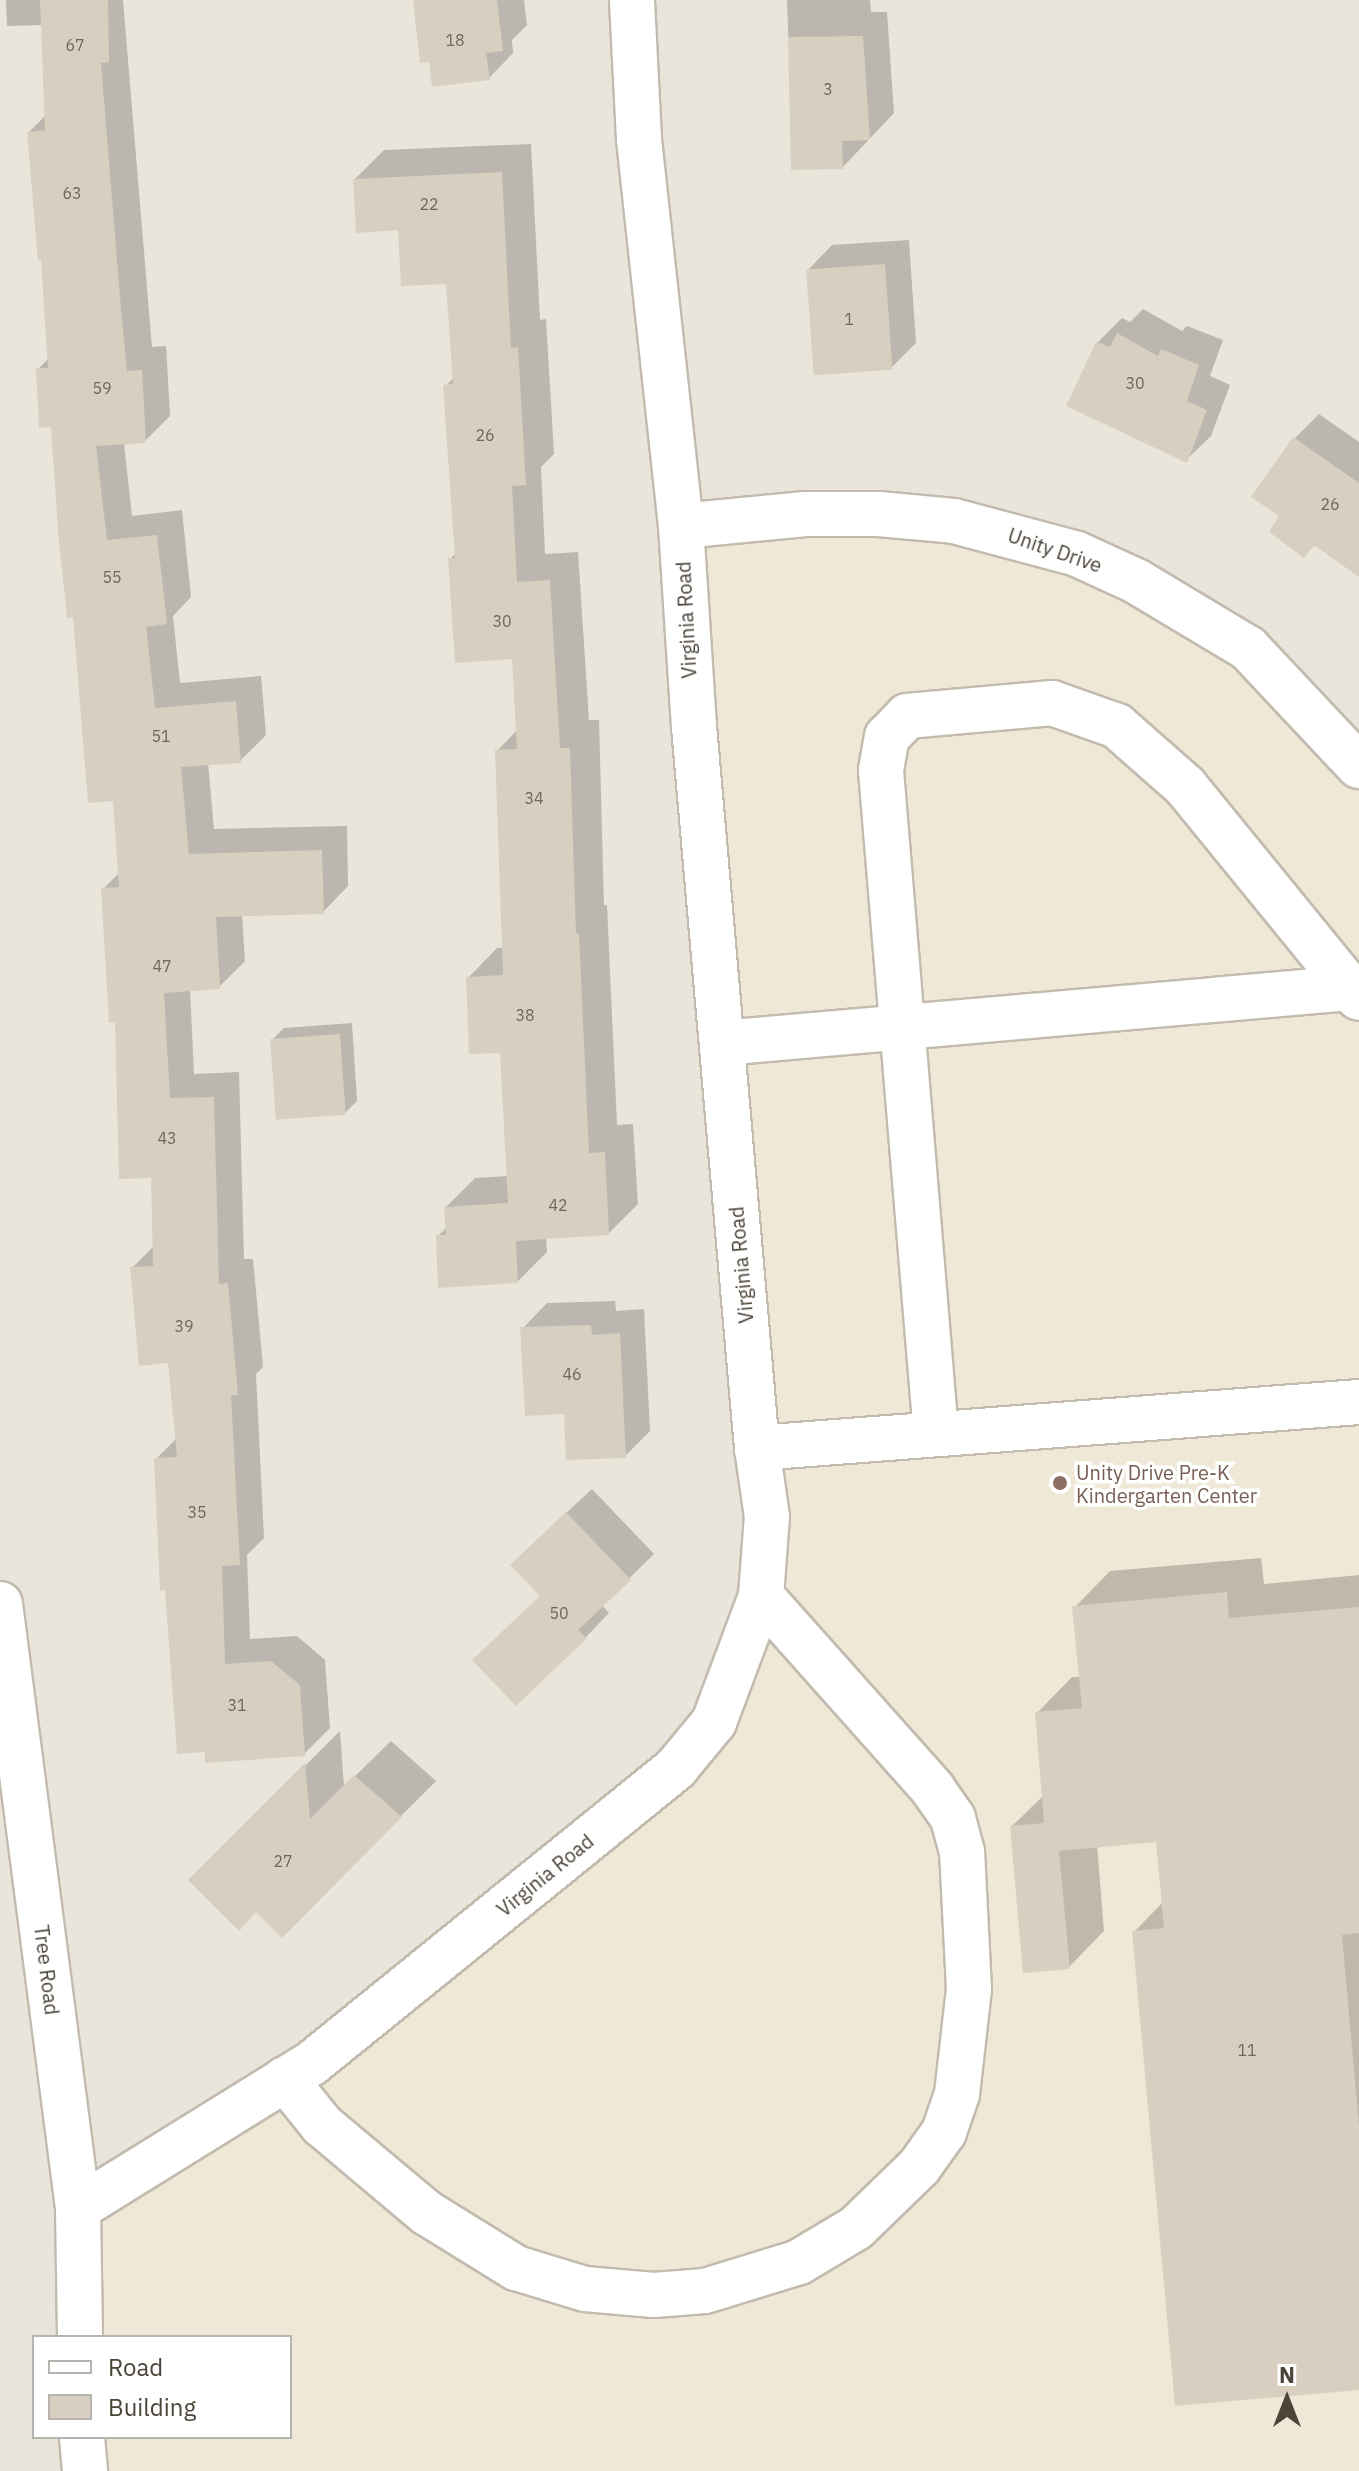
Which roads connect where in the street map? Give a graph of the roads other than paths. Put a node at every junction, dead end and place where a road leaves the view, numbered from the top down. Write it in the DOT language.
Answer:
graph roads {
  1 [pos="632,0"];
  2 [pos="681,526"];
  3 [pos="1359,766"];
  4 [pos="1354,993"];
  5 [pos="901,1028"];
  6 [pos="722,1043"];
  7 [pos="1359,1402"];
  8 [pos="936,1434"];
  9 [pos="757,1448"];
  10 [pos="761,1596"];
  11 [pos="0,1604"];
  12 [pos="285,2079"];
  13 [pos="78,2208"];
  14 [pos="80,2335"];
  15 [pos="82,2439"];
  16 [pos="85,2471"];
  1 -- 2 [label="street, Virginia Road"];
  2 -- 3 [label="street, Unity Drive"];
  2 -- 6 [label="street, Virginia Road"];
  4 -- 5 [label="street"];
  4 -- 5 [label="street"];
  5 -- 6 [label="street"];
  5 -- 8 [label="street"];
  6 -- 9 [label="street, Virginia Road"];
  7 -- 8 [label="street"];
  8 -- 9 [label="street"];
  9 -- 10 [label="street, Virginia Road"];
  10 -- 12 [label="street, Virginia Road"];
  10 -- 12 [label="street"];
  11 -- 13 [label="street, Tree Road"];
  12 -- 13 [label="street, Virginia Road"];
  13 -- 14 [label="street, Tree Road"];
  15 -- 16 [label="street"];
}
